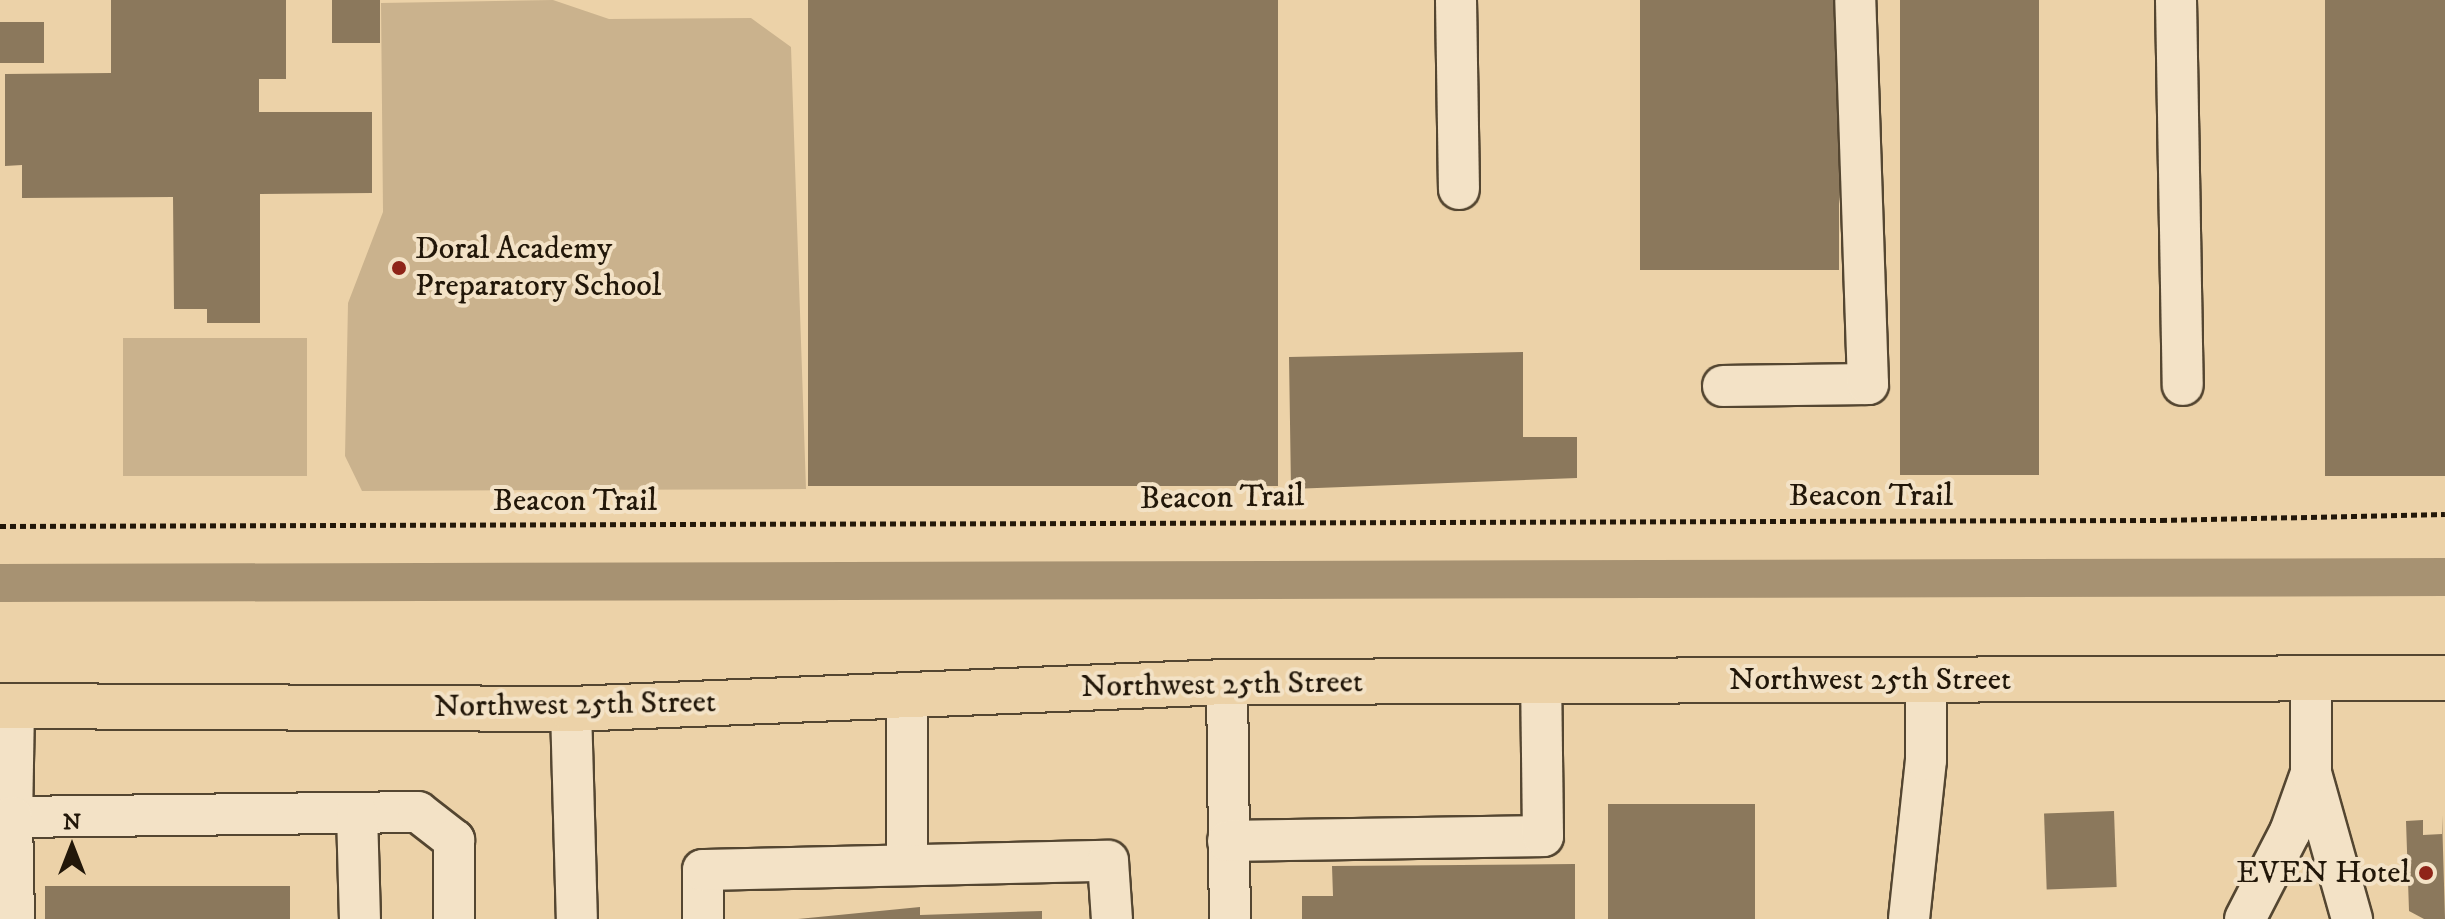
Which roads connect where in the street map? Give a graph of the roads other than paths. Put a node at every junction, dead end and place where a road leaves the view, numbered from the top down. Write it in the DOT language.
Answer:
graph roads {
  1 [pos="1456,0"];
  2 [pos="1855,0"];
  3 [pos="2176,0"];
  4 [pos="1459,189"];
  5 [pos="2183,385"];
  6 [pos="1723,386"];
  7 [pos="2311,678"];
  8 [pos="2445,678"];
  9 [pos="1926,680"];
  10 [pos="1541,681"];
  11 [pos="1227,682"];
  12 [pos="907,694"];
  13 [pos="7,706"];
  14 [pos="571,709"];
  15 [pos="2311,773"];
  16 [pos="357,813"];
  17 [pos="12,817"];
  18 [pos="1228,841"];
  19 [pos="907,865"];
  20 [pos="14,919"];
  21 [pos="360,919"];
  22 [pos="454,919"];
  23 [pos="577,919"];
  24 [pos="703,919"];
  25 [pos="1112,919"];
  26 [pos="1230,919"];
  27 [pos="1909,919"];
  28 [pos="2245,919"];
  29 [pos="2352,919"];
  1 -- 4 [label="street"];
  2 -- 6 [label="street"];
  3 -- 5 [label="street"];
  7 -- 8 [label="main road, Northwest 25th Street"];
  7 -- 9 [label="main road, Northwest 25th Street"];
  7 -- 15 [label="street"];
  9 -- 10 [label="main road, Northwest 25th Street"];
  9 -- 27 [label="street"];
  10 -- 11 [label="main road, Northwest 25th Street"];
  10 -- 18 [label="street"];
  11 -- 12 [label="main road, Northwest 25th Street"];
  11 -- 18 [label="street"];
  12 -- 14 [label="main road, Northwest 25th Street"];
  12 -- 19 [label="street"];
  13 -- 14 [label="main road, Northwest 25th Street"];
  13 -- 17 [label="street"];
  14 -- 23 [label="street"];
  15 -- 28 [label="street"];
  15 -- 29 [label="street"];
  16 -- 17 [label="street"];
  16 -- 21 [label="street"];
  16 -- 22 [label="street"];
  17 -- 20 [label="street"];
  18 -- 26 [label="street"];
  19 -- 24 [label="street"];
  19 -- 25 [label="street"];
}
